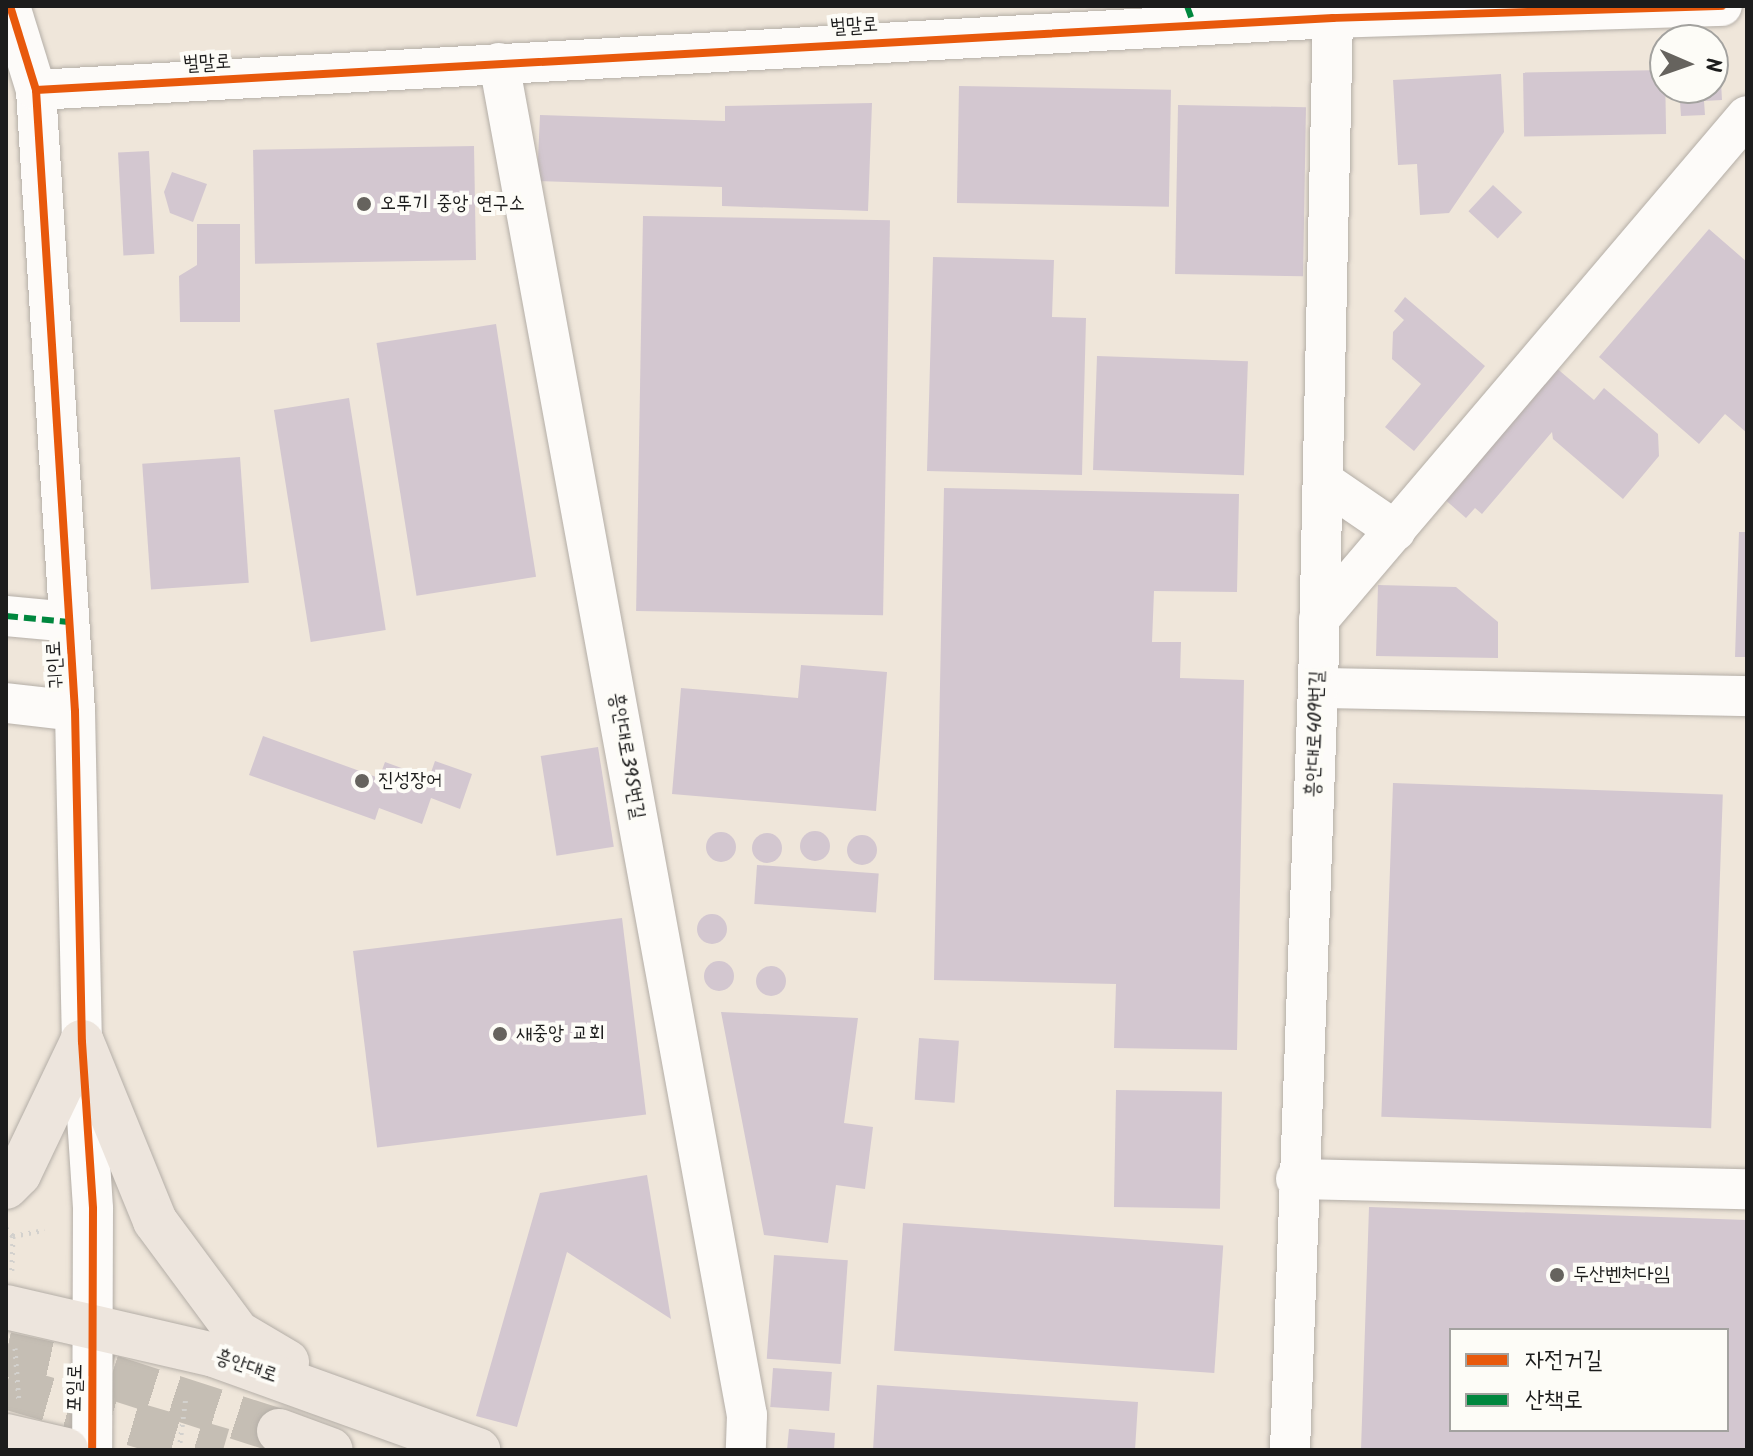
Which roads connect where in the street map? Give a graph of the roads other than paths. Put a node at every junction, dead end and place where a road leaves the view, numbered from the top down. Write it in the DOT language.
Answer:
graph roads {
  1 [pos="10,6"];
  2 [pos="1722,6"];
  3 [pos="1191,15"];
  4 [pos="1333,18"];
  5 [pos="499,63"];
  6 [pos="36,90"];
  7 [pos="1747,116"];
  8 [pos="1323,481"];
  9 [pos="1396,531"];
  10 [pos="6,616"];
  11 [pos="1319,619"];
  12 [pos="69,622"];
  13 [pos="1318,688"];
  14 [pos="1747,696"];
  15 [pos="6,703"];
  16 [pos="75,711"];
  17 [pos="82,1042"];
  18 [pos="1296,1179"];
  19 [pos="6,1187"];
  20 [pos="1747,1189"];
  21 [pos="9,1294"];
  22 [pos="93,1327"];
  23 [pos="368,1410"];
  24 [pos="13,1420"];
  25 [pos="279,1431"];
  26 [pos="66,1450"];
  27 [pos="92,1450"];
  28 [pos="331,1450"];
  29 [pos="478,1450"];
  30 [pos="746,1450"];
  31 [pos="1290,1450"];
  1 -- 6 [label="street, 귀인로"];
  2 -- 4 [label="street, 벌말로"];
  3 -- 4 [label="street, 벌말로"];
  3 -- 5 [label="street, 벌말로"];
  4 -- 8 [label="street, 흥안대로409번길"];
  5 -- 6 [label="street, 벌말로"];
  5 -- 30 [label="street, 흥안대로395번길"];
  6 -- 12 [label="street, 귀인로"];
  7 -- 9 [label="street"];
  8 -- 9 [label="street"];
  8 -- 11 [label="street, 흥안대로409번길"];
  9 -- 11 [label="street"];
  10 -- 12 [label="street"];
  11 -- 13 [label="street, 흥안대로409번길"];
  12 -- 16 [label="street, 귀인로"];
  13 -- 14 [label="street"];
  13 -- 18 [label="street, 흥안대로409번길"];
  15 -- 16 [label="street"];
  16 -- 17 [label="street, 귀인로"];
  17 -- 19 [label="main road"];
  17 -- 22 [label="street, 귀인로"];
  17 -- 23 [label="main road"];
  18 -- 20 [label="street"];
  18 -- 31 [label="street, 흥안대로409번길"];
  21 -- 22 [label="main road, 흥안대로"];
  22 -- 23 [label="main road, 흥안대로"];
  22 -- 27 [label="street, 포일로"];
  23 -- 29 [label="main road, 흥안대로"];
  24 -- 26 [label="main road"];
  25 -- 28 [label="main road"];
}
